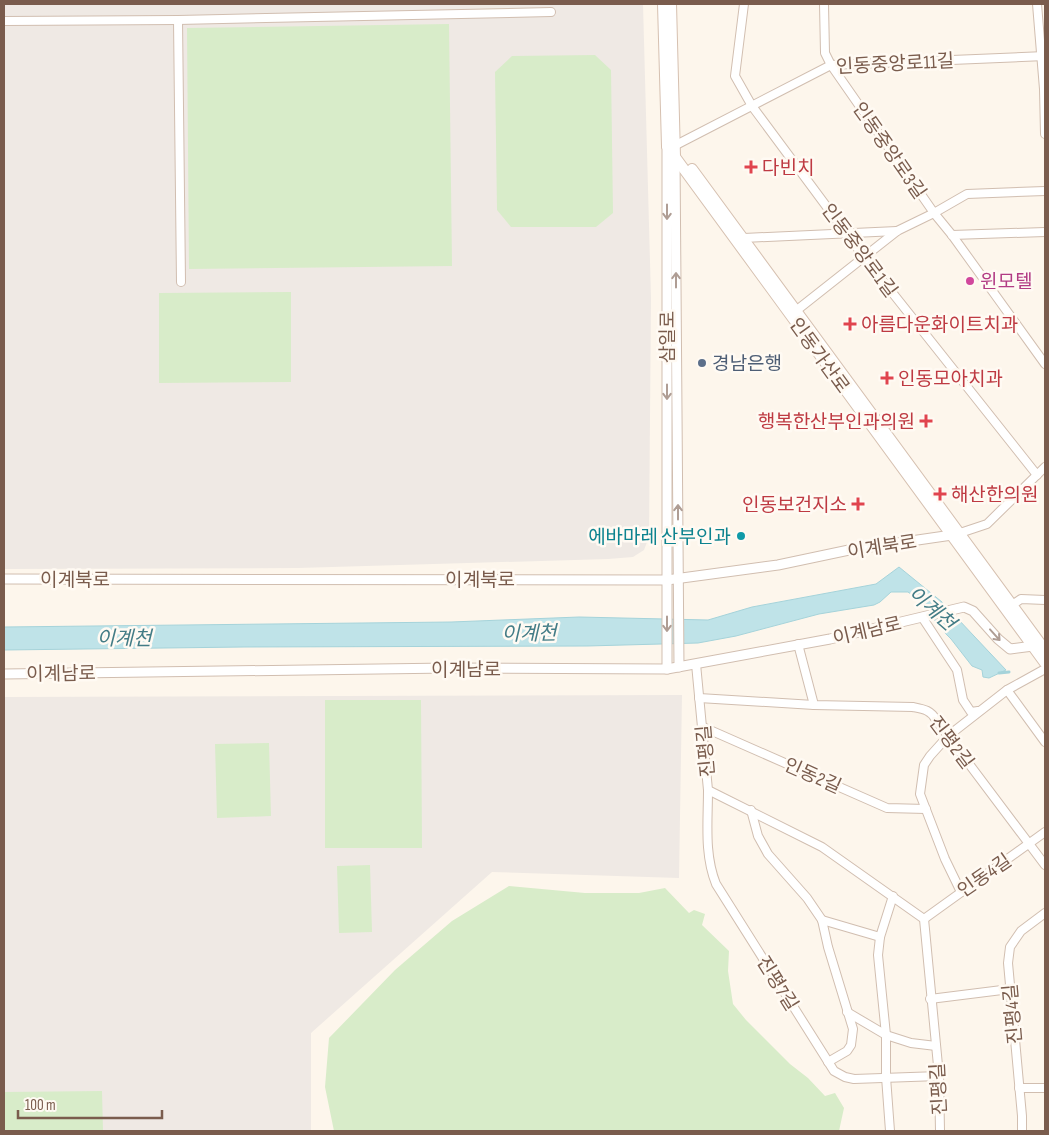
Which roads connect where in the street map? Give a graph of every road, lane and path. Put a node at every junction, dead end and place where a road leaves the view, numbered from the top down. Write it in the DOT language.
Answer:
graph roads {
  1 [pos="662,4"];
  2 [pos="671,4"];
  3 [pos="744,4"];
  4 [pos="824,4"];
  5 [pos="1036,4"];
  6 [pos="551,12"];
  7 [pos="178,20"];
  8 [pos="4,21"];
  9 [pos="1043,56"];
  10 [pos="831,66"];
  11 [pos="752,106"];
  12 [pos="1045,134"];
  13 [pos="672,150"];
  14 [pos="1045,191"];
  15 [pos="934,213"];
  16 [pos="897,230"];
  17 [pos="845,232"];
  18 [pos="1045,232"];
  19 [pos="952,235"];
  20 [pos="744,238"];
  21 [pos="864,257"];
  22 [pos="181,282"];
  23 [pos="797,310"];
  24 [pos="1045,364"];
  25 [pos="1045,467"];
  26 [pos="1038,475"];
  27 [pos="956,534"];
  28 [pos="678,578"];
  29 [pos="4,579"];
  30 [pos="667,580"];
  31 [pos="1045,600"];
  32 [pos="1012,605"];
  33 [pos="922,618"];
  34 [pos="798,644"];
  35 [pos="1033,646"];
  36 [pos="1045,650"];
  37 [pos="1045,663"];
  38 [pos="696,664"];
  39 [pos="679,667"];
  40 [pos="667,669"];
  41 [pos="1045,669"];
  42 [pos="4,674"];
  43 [pos="1006,690"];
  44 [pos="699,698"];
  45 [pos="814,705"];
  46 [pos="978,711"];
  47 [pos="703,727"];
  48 [pos="948,736"];
  49 [pos="1045,742"];
  50 [pos="708,790"];
  51 [pos="926,809"];
  52 [pos="751,810"];
  53 [pos="1045,832"];
  54 [pos="1029,844"];
  55 [pos="1045,866"];
  56 [pos="961,892"];
  57 [pos="893,896"];
  58 [pos="1045,913"];
  59 [pos="924,919"];
  60 [pos="822,920"];
  61 [pos="880,937"];
  62 [pos="1010,989"];
  63 [pos="930,999"];
  64 [pos="847,1012"];
  65 [pos="886,1035"];
  66 [pos="936,1046"];
  67 [pos="828,1062"];
  68 [pos="939,1076"];
  69 [pos="886,1077"];
  70 [pos="1019,1088"];
  71 [pos="1045,1088"];
  72 [pos="890,1131"];
  73 [pos="940,1131"];
  74 [pos="1022,1131"];
  1 -- 13 [label="main road, 삼일로"];
  2 -- 13 [label="main road, 삼일로"];
  3 -- 11 [label="street, 인동중앙로1길"];
  4 -- 10 [label="street, 인동중앙로3길"];
  5 -- 9 [label="street"];
  6 -- 7 [label="street"];
  7 -- 8 [label="street"];
  7 -- 22 [label="street"];
  9 -- 10 [label="street, 인동중앙로11길"];
  9 -- 12 [label="street"];
  10 -- 11 [label="street, 인동중앙로11길"];
  10 -- 15 [label="street, 인동중앙로3길"];
  11 -- 13 [label="street, 인동중앙로11길"];
  11 -- 17 [label="street, 인동중앙로1길"];
  13 -- 20 [label="main road, 인동가산로"];
  13 -- 27 [label="main road, 인동가산로"];
  28 -- 13 [label="street, 삼일로, one-way"];
  13 -- 30 [label="street, 삼일로, one-way"];
  14 -- 15 [label="street, 인동중앙로3길"];
  15 -- 16 [label="street, 인동가산로"];
  15 -- 19 [label="street, 인동중앙로3길"];
  16 -- 17 [label="street"];
  16 -- 21 [label="street, 인동가산로"];
  17 -- 20 [label="street"];
  17 -- 21 [label="street, 인동중앙로1길"];
  18 -- 19 [label="street"];
  19 -- 24 [label="street, 인동중앙로3길"];
  20 -- 23 [label="main road, 인동가산로"];
  21 -- 23 [label="street, 인동가산로"];
  21 -- 26 [label="street, 인동중앙로1길"];
  23 -- 27 [label="main road, 인동가산로"];
  25 -- 26 [label="street"];
  26 -- 27 [label="street"];
  27 -- 28 [label="street, 이계북로"];
  27 -- 32 [label="main road, 인동가산로"];
  27 -- 35 [label="main road, 인동가산로"];
  28 -- 30 [label="street, 이계북로"];
  28 -- 39 [label="street, 삼일로"];
  29 -- 30 [label="street, 이계북로"];
  30 -- 40 [label="street, 삼일로, one-way"];
  31 -- 32 [label="street"];
  32 -- 36 [label="main road, 인동가산로"];
  33 -- 34 [label="street, 이계남로"];
  33 -- 35 [label="street, 이계남로, one-way"];
  33 -- 46 [label="street"];
  34 -- 38 [label="street, 이계남로"];
  34 -- 45 [label="street"];
  35 -- 37 [label="main road, 인동가산로"];
  38 -- 39 [label="street, 이계남로"];
  38 -- 44 [label="street, 진평길"];
  39 -- 40 [label="street, 이계남로"];
  40 -- 42 [label="street, 이계남로"];
  41 -- 43 [label="street"];
  43 -- 46 [label="street"];
  43 -- 49 [label="street"];
  44 -- 45 [label="street, 진평2길"];
  44 -- 47 [label="street, 진평길"];
  45 -- 48 [label="street, 진평2길"];
  46 -- 48 [label="street"];
  47 -- 50 [label="street, 진평길"];
  47 -- 51 [label="street, 인동2길"];
  48 -- 51 [label="street"];
  48 -- 54 [label="street, 진평2길"];
  50 -- 52 [label="street, 진평길"];
  50 -- 67 [label="street, 진평7길"];
  51 -- 56 [label="street"];
  52 -- 57 [label="street, 진평길"];
  52 -- 60 [label="street"];
  53 -- 54 [label="street, 인동4길"];
  54 -- 55 [label="street, 진평2길"];
  54 -- 56 [label="street, 인동4길"];
  56 -- 59 [label="street, 인동4길"];
  57 -- 59 [label="street, 진평길"];
  57 -- 61 [label="street"];
  58 -- 62 [label="street, 진평4길"];
  59 -- 63 [label="street, 진평길"];
  60 -- 61 [label="street"];
  60 -- 64 [label="street"];
  61 -- 65 [label="street"];
  62 -- 63 [label="street"];
  62 -- 70 [label="street, 진평4길"];
  63 -- 66 [label="street, 진평길"];
  64 -- 65 [label="street, 진평길"];
  64 -- 67 [label="street"];
  65 -- 66 [label="street, 진평길"];
  65 -- 69 [label="street"];
  66 -- 68 [label="street, 진평길"];
  67 -- 69 [label="street, 진평7길"];
  68 -- 69 [label="street, 진평7길"];
  68 -- 73 [label="street, 진평길"];
  69 -- 72 [label="street"];
  70 -- 71 [label="street"];
  70 -- 74 [label="street, 진평4길"];
}
